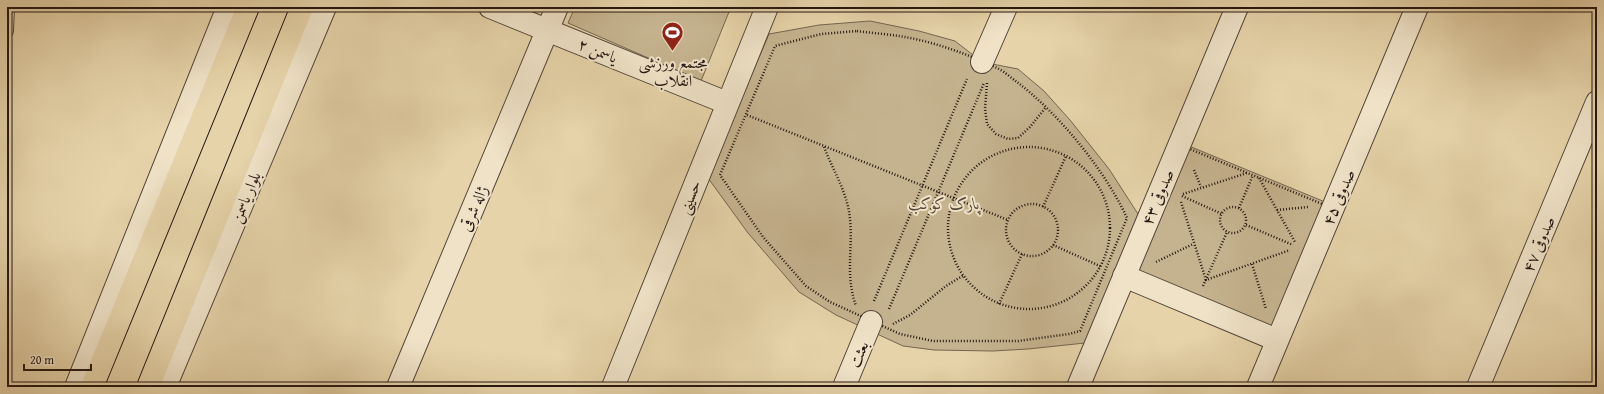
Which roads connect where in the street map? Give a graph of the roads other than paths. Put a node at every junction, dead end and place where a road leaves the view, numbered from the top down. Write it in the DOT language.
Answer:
graph roads {
  1 [pos="8,7"];
  2 [pos="228,7"];
  3 [pos="248,7"];
  4 [pos="302,7"];
  5 [pos="326,7"];
  6 [pos="490,7"];
  7 [pos="557,7"];
  8 [pos="767,7"];
  9 [pos="1006,7"];
  10 [pos="1237,7"];
  11 [pos="1418,7"];
  12 [pos="548,30"];
  13 [pos="7,31"];
  14 [pos="984,72"];
  15 [pos="1597,102"];
  16 [pos="727,104"];
  17 [pos="1125,272"];
  18 [pos="878,312"];
  19 [pos="1274,333"];
  20 [pos="76,387"];
  21 [pos="92,387"];
  22 [pos="148,387"];
  23 [pos="165,387"];
  24 [pos="398,387"];
  25 [pos="613,387"];
  26 [pos="844,387"];
  27 [pos="1078,387"];
  28 [pos="1258,387"];
  29 [pos="1478,387"];
  1 -- 13 [label="lane"];
  2 -- 20 [label="street"];
  3 -- 21 [label="main road"];
  4 -- 22 [label="main road"];
  5 -- 23 [label="street, بلوار یاسمن"];
  6 -- 12 [label="street, یاسمن ۲"];
  7 -- 12 [label="street, ژاله شرقی"];
  8 -- 16 [label="street, حسینی"];
  9 -- 14 [label="street"];
  10 -- 17 [label="street, صدوقی ۴۳"];
  11 -- 19 [label="street, صدوقی ۴۵"];
  12 -- 16 [label="street, یاسمن ۲"];
  12 -- 24 [label="street, ژاله شرقی"];
  15 -- 29 [label="street, صدوقی ۴۷"];
  16 -- 25 [label="street, حسینی"];
  17 -- 19 [label="street"];
  17 -- 27 [label="street, صدوقی ۴۳"];
  18 -- 26 [label="street, بعثت"];
  19 -- 28 [label="street, صدوقی ۴۵"];
}
